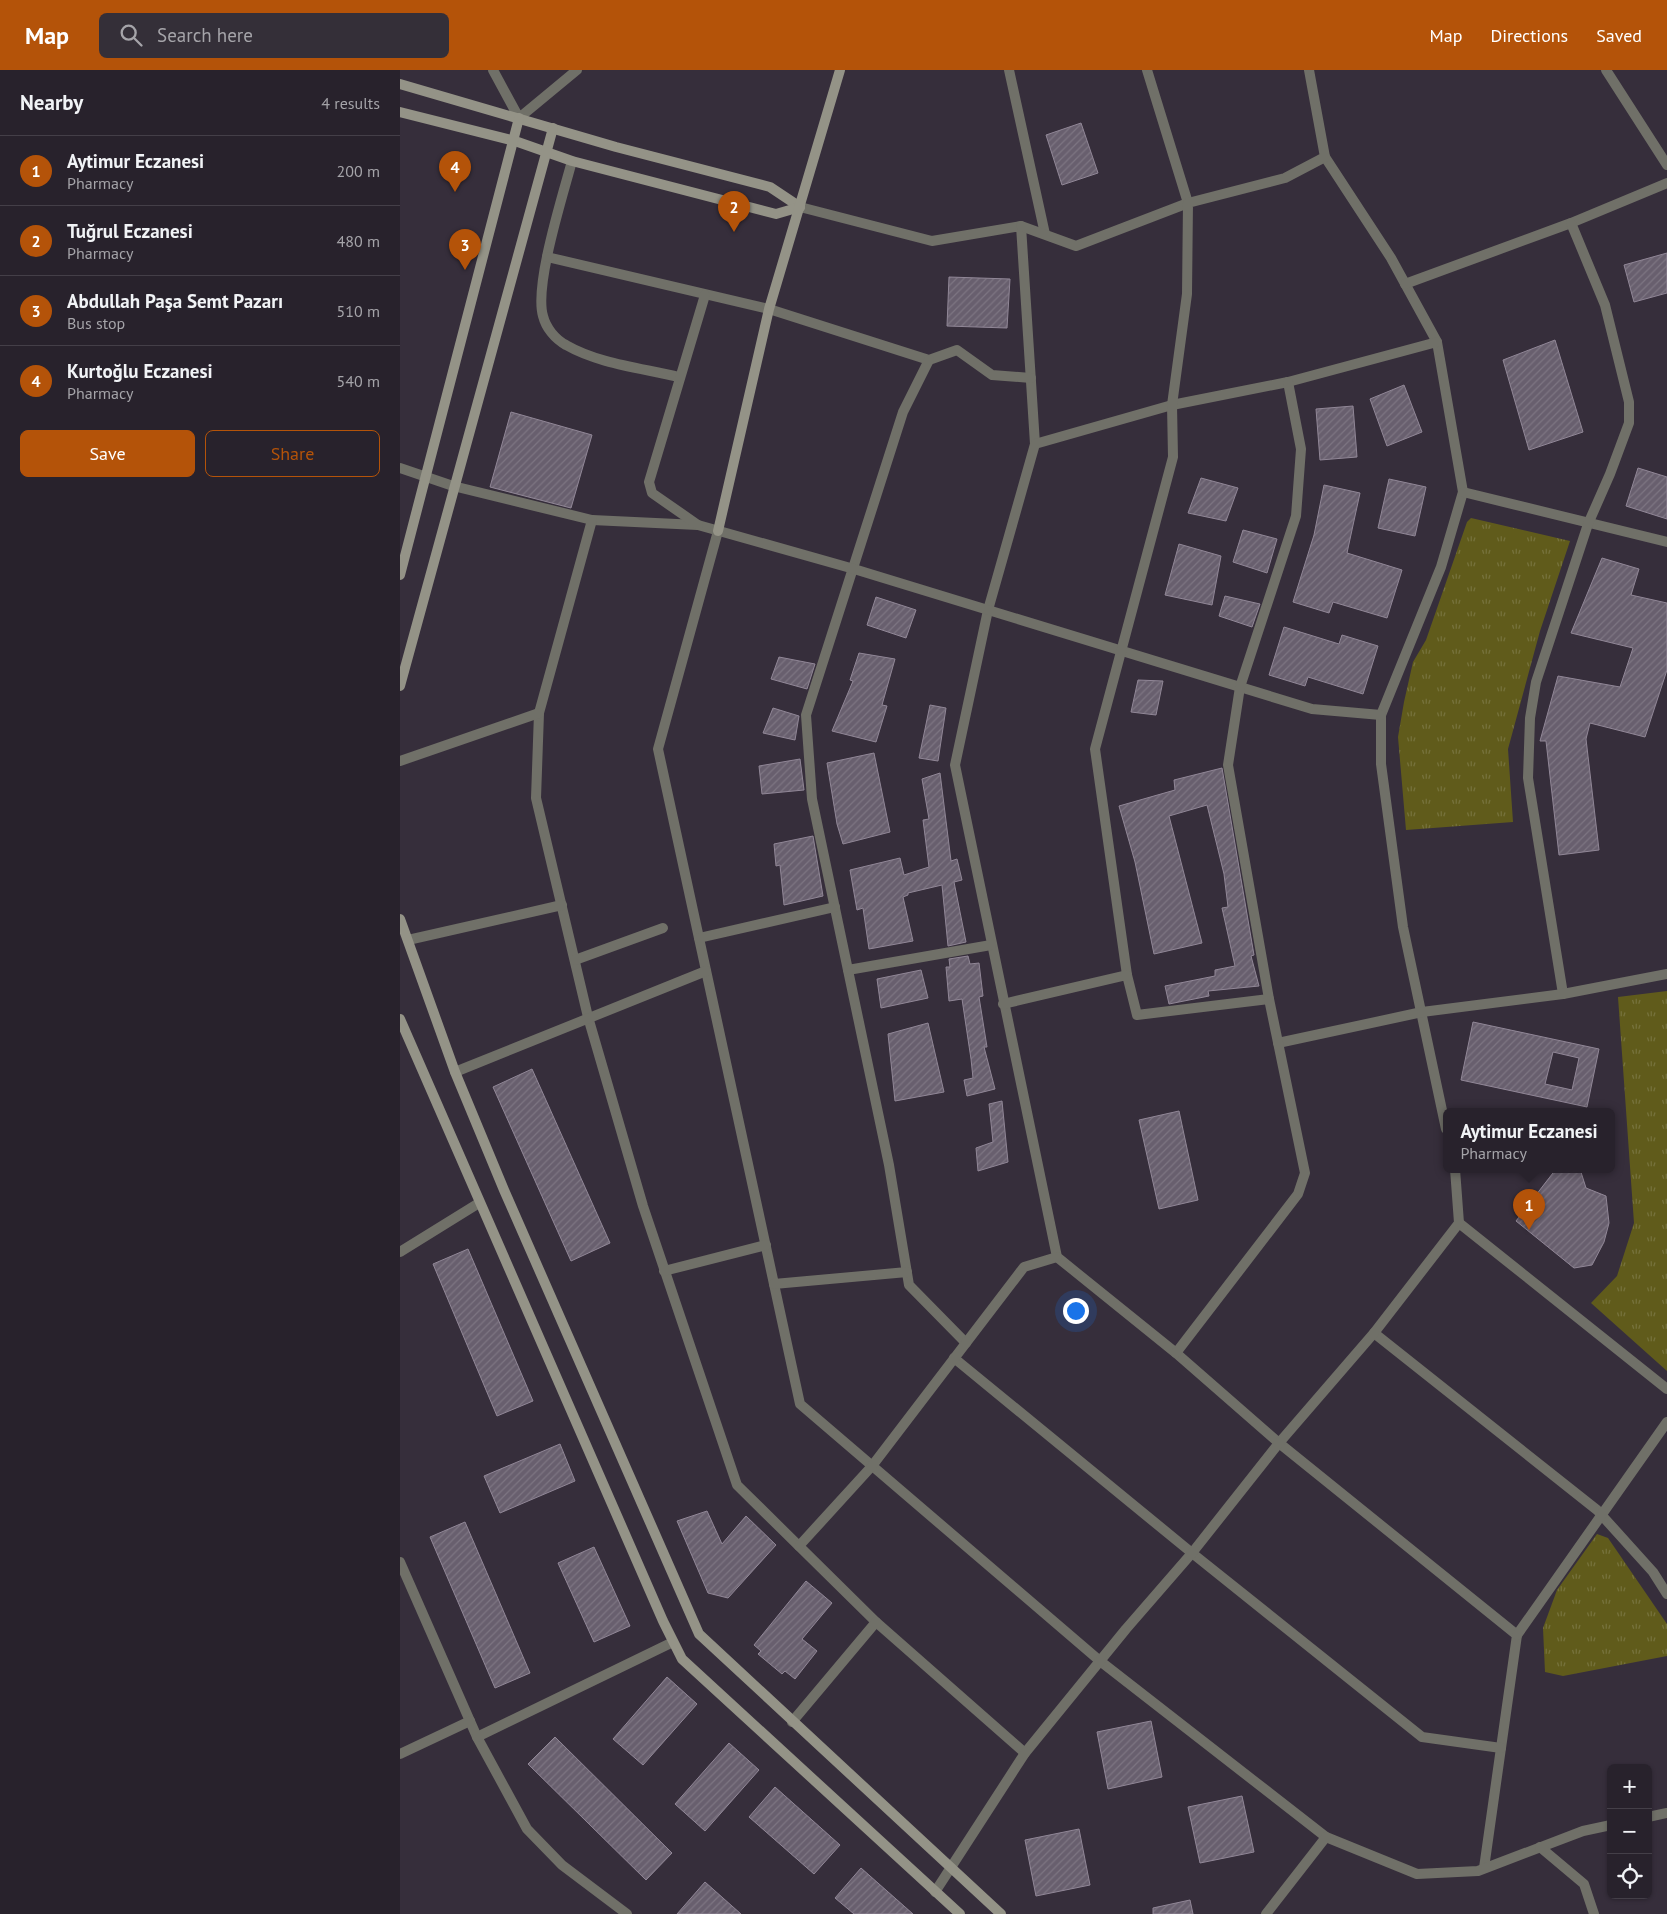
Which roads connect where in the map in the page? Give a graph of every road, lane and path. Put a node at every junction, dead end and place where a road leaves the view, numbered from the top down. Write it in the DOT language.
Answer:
graph roads {
  1 [pos="493,70"];
  2 [pos="577,70"];
  3 [pos="840,70"];
  4 [pos="1009,70"];
  5 [pos="1147,70"];
  6 [pos="1309,70"];
  7 [pos="1606,70"];
  8 [pos="400,84"];
  9 [pos="400,112"];
  10 [pos="520,118"];
  11 [pos="553,128"];
  12 [pos="515,141"];
  13 [pos="545,152"];
  14 [pos="1325,157"];
  15 [pos="572,161"];
  16 [pos="1667,165"];
  17 [pos="1667,183"];
  18 [pos="1188,202"];
  19 [pos="800,207"];
  20 [pos="1572,223"];
  21 [pos="1021,226"];
  22 [pos="1045,234"];
  23 [pos="547,257"];
  24 [pos="1405,284"];
  25 [pos="705,296"];
  26 [pos="769,309"];
  27 [pos="1437,342"];
  28 [pos="929,360"];
  29 [pos="679,377"];
  30 [pos="1031,378"];
  31 [pos="1288,382"];
  32 [pos="1172,405"];
  33 [pos="1035,444"];
  34 [pos="400,468"];
  35 [pos="426,476"];
  36 [pos="453,486"];
  37 [pos="1463,492"];
  38 [pos="592,520"];
  39 [pos="1588,524"];
  40 [pos="698,525"];
  41 [pos="718,531"];
  42 [pos="1667,542"];
  43 [pos="854,569"];
  44 [pos="400,575"];
  45 [pos="988,610"];
  46 [pos="1120,650"];
  47 [pos="400,686"];
  48 [pos="1240,687"];
  49 [pos="539,713"];
  50 [pos="1381,715"];
  51 [pos="400,761"];
  52 [pos="562,905"];
  53 [pos="835,907"];
  54 [pos="400,919"];
  55 [pos="664,928"];
  56 [pos="699,938"];
  57 [pos="408,940"];
  58 [pos="991,945"];
  59 [pos="575,960"];
  60 [pos="848,970"];
  61 [pos="706,971"];
  62 [pos="1667,974"];
  63 [pos="1127,976"];
  64 [pos="1563,994"];
  65 [pos="1269,999"];
  66 [pos="1003,1004"];
  67 [pos="1422,1012"];
  68 [pos="588,1017"];
  69 [pos="400,1019"];
  70 [pos="1278,1043"];
  71 [pos="455,1072"];
  72 [pos="1443,1114"];
  73 [pos="1455,1173"];
  74 [pos="479,1204"];
  75 [pos="1459,1223"];
  76 [pos="766,1245"];
  77 [pos="400,1252"];
  78 [pos="1057,1257"];
  79 [pos="664,1271"];
  80 [pos="907,1272"];
  81 [pos="774,1284"];
  82 [pos="1374,1333"];
  83 [pos="966,1343"];
  84 [pos="1176,1353"];
  85 [pos="954,1358"];
  86 [pos="1667,1389"];
  87 [pos="1667,1422"];
  88 [pos="1280,1443"];
  89 [pos="872,1466"];
  90 [pos="1601,1516"];
  91 [pos="799,1546"];
  92 [pos="1192,1553"];
  93 [pos="400,1562"];
  94 [pos="1667,1594"];
  95 [pos="876,1622"];
  96 [pos="1517,1635"];
  97 [pos="673,1642"];
  98 [pos="1100,1661"];
  99 [pos="470,1721"];
  100 [pos="792,1722"];
  101 [pos="477,1737"];
  102 [pos="1501,1748"];
  103 [pos="1025,1753"];
  104 [pos="400,1754"];
  105 [pos="1667,1813"];
  106 [pos="1652,1816"];
  107 [pos="1607,1826"];
  108 [pos="1326,1837"];
  109 [pos="1540,1847"];
  110 [pos="952,1868"];
  111 [pos="1484,1868"];
  112 [pos="935,1892"];
  113 [pos="1270,1913"];
  114 [pos="627,1914"];
  115 [pos="960,1914"];
  116 [pos="1001,1914"];
  117 [pos="1594,1914"];
  1 -- 10 [label="street"];
  2 -- 10 [label="street"];
  3 -- 19 [label="street"];
  4 -- 22 [label="street"];
  5 -- 18 [label="street"];
  6 -- 14 [label="street"];
  7 -- 16 [label="street"];
  8 -- 10 [label="street"];
  9 -- 12 [label="street"];
  10 -- 11 [label="street"];
  10 -- 12 [label="street"];
  11 -- 13 [label="street"];
  11 -- 19 [label="street"];
  12 -- 13 [label="street"];
  12 -- 35 [label="street"];
  13 -- 15 [label="street"];
  13 -- 36 [label="street"];
  14 -- 18 [label="street"];
  14 -- 24 [label="street"];
  15 -- 19 [label="street"];
  15 -- 23 [label="street"];
  17 -- 20 [label="street"];
  18 -- 22 [label="street"];
  18 -- 32 [label="street"];
  19 -- 21 [label="street"];
  19 -- 26 [label="street"];
  20 -- 24 [label="street"];
  20 -- 39 [label="street"];
  21 -- 22 [label="street"];
  21 -- 30 [label="street"];
  23 -- 25 [label="street"];
  23 -- 29 [label="street"];
  24 -- 27 [label="street"];
  25 -- 26 [label="street"];
  25 -- 29 [label="street"];
  26 -- 28 [label="street"];
  26 -- 41 [label="street"];
  27 -- 31 [label="street"];
  27 -- 37 [label="street"];
  28 -- 30 [label="street"];
  28 -- 43 [label="street"];
  29 -- 40 [label="street"];
  30 -- 33 [label="street"];
  31 -- 32 [label="street"];
  31 -- 48 [label="street"];
  32 -- 33 [label="street"];
  32 -- 46 [label="street"];
  33 -- 45 [label="street"];
  34 -- 35 [label="street"];
  35 -- 36 [label="street"];
  35 -- 44 [label="street"];
  36 -- 38 [label="street"];
  36 -- 47 [label="street"];
  37 -- 39 [label="street"];
  37 -- 50 [label="street"];
  38 -- 40 [label="street"];
  38 -- 49 [label="street"];
  39 -- 42 [label="street"];
  39 -- 64 [label="street"];
  40 -- 41 [label="street"];
  41 -- 43 [label="street"];
  41 -- 56 [label="street"];
  43 -- 45 [label="street"];
  43 -- 53 [label="street"];
  45 -- 46 [label="street"];
  45 -- 58 [label="street"];
  46 -- 48 [label="street"];
  46 -- 63 [label="street"];
  48 -- 50 [label="street"];
  48 -- 65 [label="street"];
  49 -- 51 [label="street"];
  49 -- 52 [label="street"];
  50 -- 67 [label="street"];
  52 -- 57 [label="street"];
  52 -- 59 [label="street"];
  53 -- 56 [label="street"];
  53 -- 60 [label="street"];
  54 -- 57 [label="street"];
  55 -- 59 [label="street"];
  56 -- 61 [label="street"];
  57 -- 71 [label="street"];
  58 -- 60 [label="street"];
  58 -- 66 [label="street"];
  59 -- 68 [label="street"];
  60 -- 80 [label="street"];
  61 -- 68 [label="street"];
  61 -- 76 [label="street"];
  62 -- 64 [label="street"];
  63 -- 65 [label="street"];
  63 -- 66 [label="street"];
  64 -- 67 [label="street"];
  65 -- 70 [label="street"];
  66 -- 78 [label="street"];
  67 -- 70 [label="street"];
  67 -- 72 [label="street"];
  68 -- 71 [label="street"];
  68 -- 79 [label="street"];
  69 -- 74 [label="street"];
  70 -- 84 [label="street"];
  71 -- 100 [label="street"];
  73 -- 75 [label="street"];
  74 -- 77 [label="street"];
  74 -- 97 [label="street"];
  75 -- 82 [label="street"];
  75 -- 86 [label="street"];
  76 -- 79 [label="street"];
  76 -- 81 [label="street"];
  78 -- 83 [label="street"];
  78 -- 84 [label="street"];
  79 -- 91 [label="street"];
  80 -- 81 [label="street"];
  80 -- 83 [label="street"];
  81 -- 89 [label="street"];
  82 -- 88 [label="street"];
  82 -- 90 [label="street"];
  83 -- 85 [label="street"];
  84 -- 88 [label="street"];
  85 -- 89 [label="street"];
  85 -- 92 [label="street"];
  87 -- 90 [label="street"];
  88 -- 92 [label="street"];
  88 -- 96 [label="street"];
  89 -- 91 [label="street"];
  89 -- 98 [label="street"];
  90 -- 94 [label="street"];
  90 -- 96 [label="street"];
  91 -- 95 [label="street"];
  92 -- 98 [label="street"];
  92 -- 102 [label="street"];
  93 -- 99 [label="street"];
  95 -- 100 [label="street"];
  95 -- 103 [label="street"];
  96 -- 102 [label="street"];
  97 -- 101 [label="street"];
  97 -- 112 [label="street"];
  98 -- 103 [label="street"];
  98 -- 108 [label="street"];
  99 -- 101 [label="street"];
  99 -- 104 [label="street"];
  100 -- 110 [label="street"];
  101 -- 114 [label="street"];
  102 -- 111 [label="street"];
  103 -- 110 [label="street"];
  105 -- 106 [label="street"];
  107 -- 109 [label="street"];
  108 -- 111 [label="street"];
  108 -- 113 [label="street"];
  109 -- 111 [label="street"];
  109 -- 117 [label="street"];
  110 -- 112 [label="street"];
  110 -- 116 [label="street"];
  112 -- 115 [label="street"];
}
